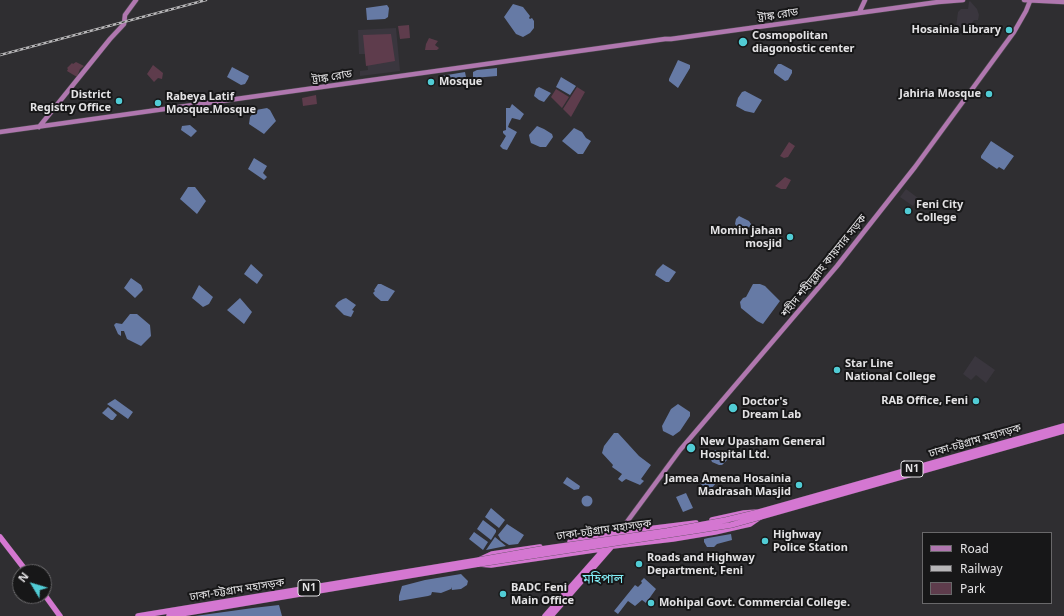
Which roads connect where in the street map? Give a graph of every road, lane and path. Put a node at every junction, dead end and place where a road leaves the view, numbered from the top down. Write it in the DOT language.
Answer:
graph roads {
  1 [pos="136,0"];
  2 [pos="865,0"];
  3 [pos="935,0"];
  4 [pos="963,0"];
  5 [pos="1024,0"];
  6 [pos="1031,1"];
  7 [pos="1064,1"];
  8 [pos="860,12"];
  9 [pos="39,127"];
  10 [pos="0,132"];
  11 [pos="1064,426"];
  12 [pos="1064,431"];
  13 [pos="759,515"];
  14 [pos="621,533"];
  15 [pos="0,537"];
  16 [pos="613,546"];
  17 [pos="605,548"];
  18 [pos="479,562"];
  19 [pos="21,564"];
  20 [pos="51,604"];
  21 [pos="60,616"];
  22 [pos="138,616"];
  23 [pos="169,616"];
  24 [pos="545,616"];
  25 [pos="551,616"];
  1 -- 9 [label="main road"];
  2 -- 8 [label="main road"];
  3 -- 8 [label="main road, ট্রাঙ্ক রোড"];
  4 -- 8 [label="main road, ট্রাঙ্ক রোড"];
  5 -- 6 [label="main road"];
  6 -- 7 [label="main road"];
  6 -- 14 [label="main road, শহীদ শহীদুল্লাহ কায়সার সড়ক"];
  8 -- 9 [label="main road, ট্রাঙ্ক রোড"];
  9 -- 10 [label="main road, ট্রাঙ্ক রোড"];
  11 -- 13 [label="highway, ঢাকা-চট্টগ্রাম মহাসড়ক / N1"];
  12 -- 13 [label="highway, ঢাকা-চট্টগ্রাম মহাসড়ক / N1"];
  13 -- 14 [label="highway"];
  13 -- 16 [label="highway"];
  13 -- 18 [label="highway, ঢাকা-চট্টগ্রাম মহাসড়ক / N1, bridge"];
  14 -- 16 [label="highway"];
  14 -- 17 [label="highway"];
  14 -- 18 [label="highway"];
  15 -- 19 [label="highway"];
  16 -- 17 [label="highway"];
  16 -- 25 [label="highway"];
  17 -- 18 [label="highway"];
  17 -- 24 [label="highway"];
  18 -- 22 [label="highway, ঢাকা-চট্টগ্রাম মহাসড়ক / N1"];
  18 -- 23 [label="highway, ঢাকা-চট্টগ্রাম মহাসড়ক / N1"];
  20 -- 21 [label="highway"];
}
